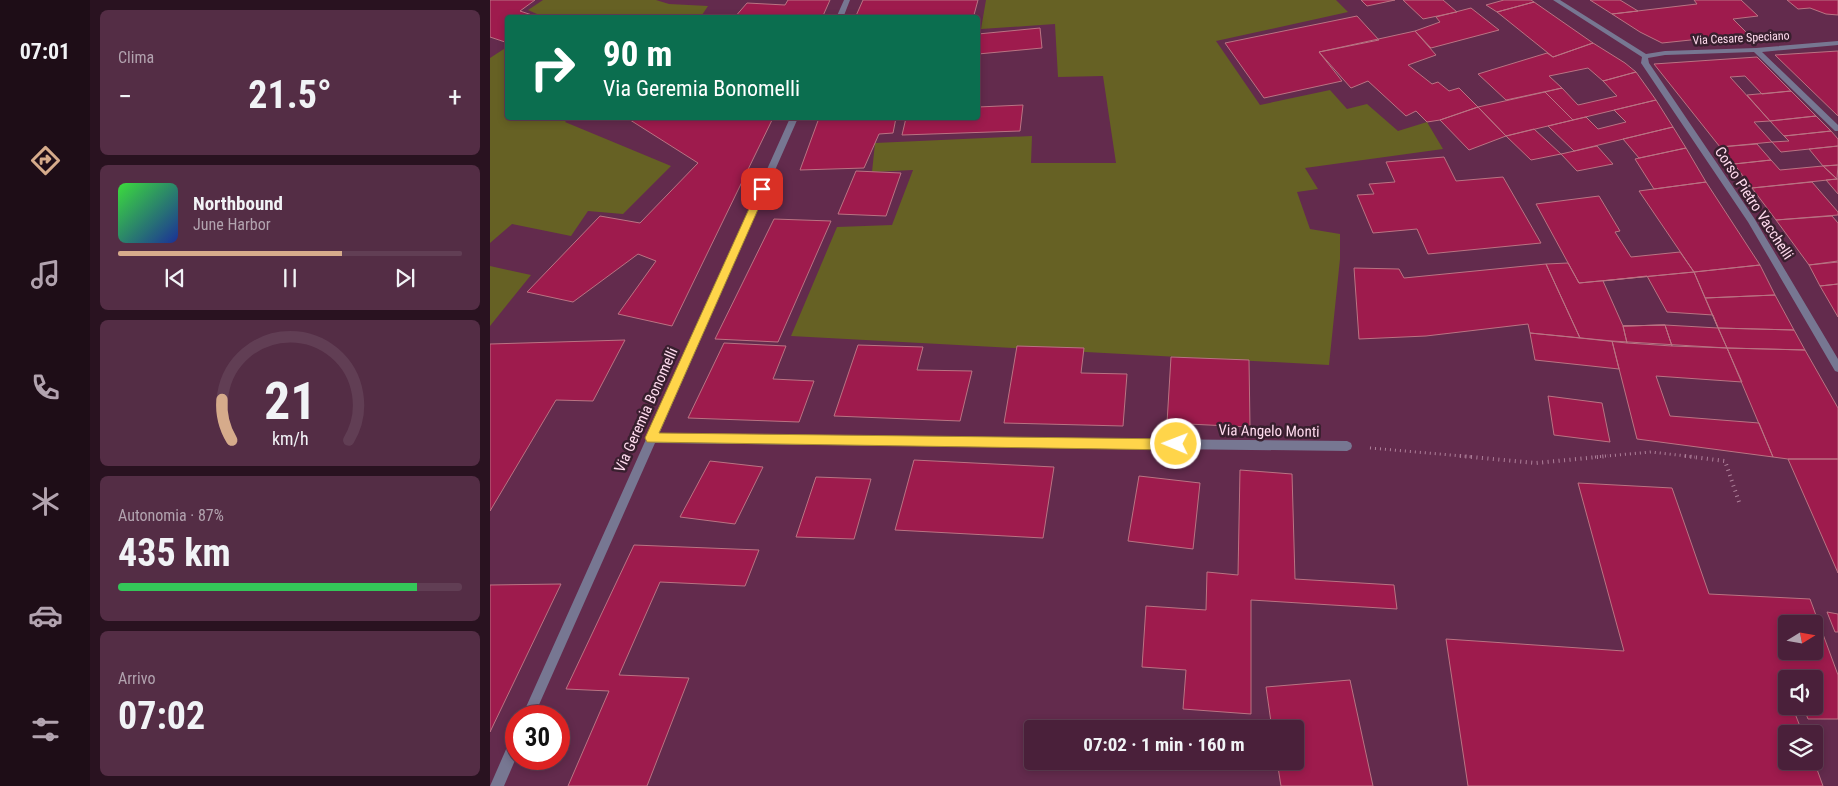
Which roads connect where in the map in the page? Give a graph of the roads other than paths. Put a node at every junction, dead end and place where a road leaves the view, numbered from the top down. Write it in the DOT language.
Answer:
graph roads {
  1 [pos="847,0"];
  2 [pos="1556,0"];
  3 [pos="840,15"];
  4 [pos="1838,42"];
  5 [pos="1756,50"];
  6 [pos="1645,56"];
  7 [pos="793,120"];
  8 [pos="1838,128"];
  9 [pos="1838,368"];
  10 [pos="651,438"];
  11 [pos="1347,446"];
  12 [pos="533,705"];
  13 [pos="505,768"];
  14 [pos="497,786"];
  1 -- 3 [label="street"];
  2 -- 6 [label="street"];
  4 -- 5 [label="street, Via Cesare Speciano"];
  5 -- 6 [label="street, Via Cesare Speciano"];
  5 -- 8 [label="street"];
  6 -- 9 [label="street, Corso Pietro Vacchelli"];
  7 -- 10 [label="street, Via Geremia Bonomelli"];
  10 -- 11 [label="street, Via Angelo Monti"];
  10 -- 12 [label="street, Via Geremia Bonomelli"];
  13 -- 14 [label="street"];
}
